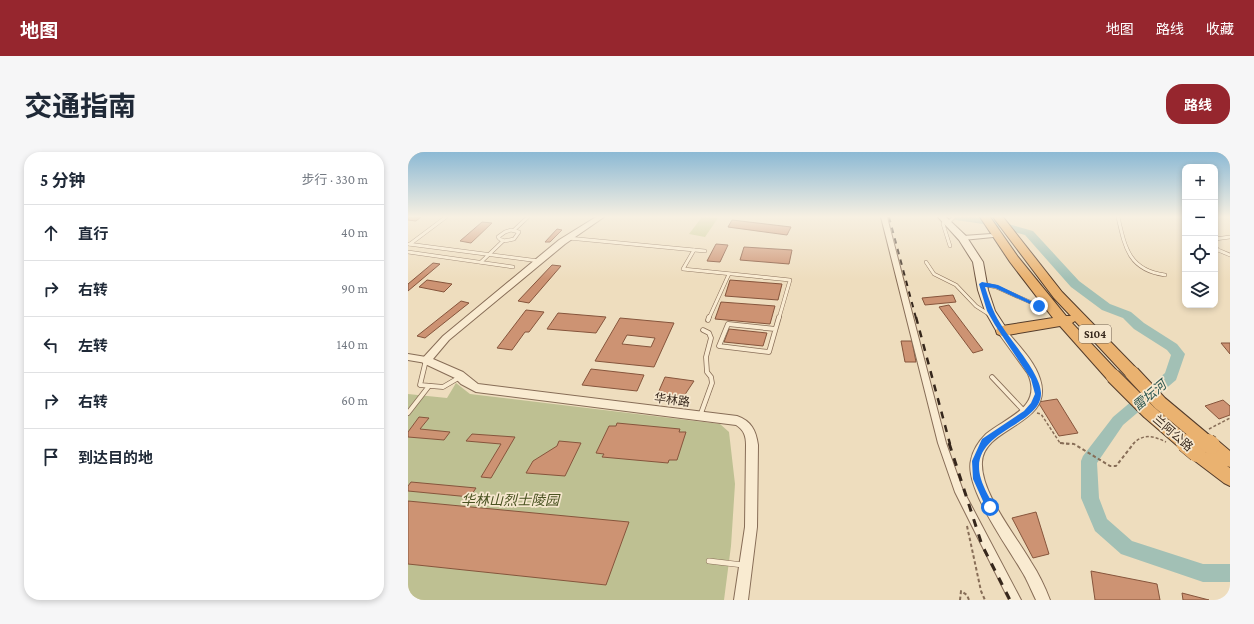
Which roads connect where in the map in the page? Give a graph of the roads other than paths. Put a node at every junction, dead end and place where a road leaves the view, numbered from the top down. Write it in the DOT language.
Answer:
graph roads {
  1 [pos="417,238"];
  2 [pos="498,238"];
  3 [pos="515,238"];
  4 [pos="568,238"];
  5 [pos="890,238"];
  6 [pos="947,238"];
  7 [pos="963,238"];
  8 [pos="998,238"];
  9 [pos="1015,238"];
  10 [pos="1123,238"];
  11 [pos="503,241"];
  12 [pos="409,244"];
  13 [pos="950,246"];
  14 [pos="694,250"];
  15 [pos="1218,250"];
  16 [pos="705,251"];
  17 [pos="408,252"];
  18 [pos="488,254"];
  19 [pos="1230,255"];
  20 [pos="540,261"];
  21 [pos="481,262"];
  22 [pos="926,262"];
  23 [pos="513,267"];
  24 [pos="729,274"];
  25 [pos="1165,275"];
  26 [pos="982,284"];
  27 [pos="1041,302"];
  28 [pos="994,317"];
  29 [pos="1080,318"];
  30 [pos="708,320"];
  31 [pos="1063,321"];
  32 [pos="775,329"];
  33 [pos="703,330"];
  34 [pos="1002,331"];
  35 [pos="408,357"];
  36 [pos="426,360"];
  37 [pos="461,377"];
  38 [pos="992,377"];
  39 [pos="429,386"];
  40 [pos="1028,411"];
  41 [pos="408,413"];
  42 [pos="700,416"];
  43 [pos="1230,460"];
  44 [pos="1230,478"];
  45 [pos="709,561"];
  46 [pos="746,565"];
  47 [pos="741,600"];
  48 [pos="1015,600"];
  49 [pos="1043,600"];
  1 -- 12 [label="lane"];
  2 -- 11 [label="lane"];
  3 -- 11 [label="lane"];
  4 -- 14 [label="lane"];
  4 -- 20 [label="street"];
  5 -- 48 [label="street"];
  6 -- 13 [label="lane"];
  7 -- 26 [label="main road"];
  8 -- 27 [label="highway, 兰阿公路"];
  9 -- 29 [label="highway, 兰阿公路 / S104"];
  10 -- 25 [label="lane"];
  11 -- 18 [label="lane"];
  12 -- 18 [label="lane"];
  14 -- 16 [label="lane"];
  14 -- 24 [label="lane"];
  15 -- 19 [label="lane"];
  17 -- 21 [label="lane"];
  18 -- 20 [label="lane"];
  18 -- 21 [label="lane"];
  20 -- 36 [label="street"];
  21 -- 23 [label="lane"];
  22 -- 28 [label="lane"];
  24 -- 30 [label="lane"];
  24 -- 32 [label="lane"];
  26 -- 27 [label="lane"];
  26 -- 28 [label="main road"];
  27 -- 31 [label="highway, 兰阿公路 / S104"];
  28 -- 34 [label="main road"];
  29 -- 31 [label="highway"];
  29 -- 43 [label="highway, 兰阿公路 / S104, bridge"];
  31 -- 34 [label="highway"];
  31 -- 44 [label="highway, 兰阿公路 / S104, bridge"];
  32 -- 32 [label="lane"];
  33 -- 42 [label="lane"];
  34 -- 40 [label="street"];
  35 -- 36 [label="street, 华林路"];
  36 -- 37 [label="street, 华林路"];
  36 -- 39 [label="lane"];
  37 -- 39 [label="lane"];
  37 -- 42 [label="street, 华林路"];
  38 -- 40 [label="lane"];
  39 -- 41 [label="lane"];
  40 -- 49 [label="street"];
  42 -- 46 [label="street, 华林路"];
  45 -- 46 [label="lane"];
  46 -- 47 [label="street, 华林路"];
}
